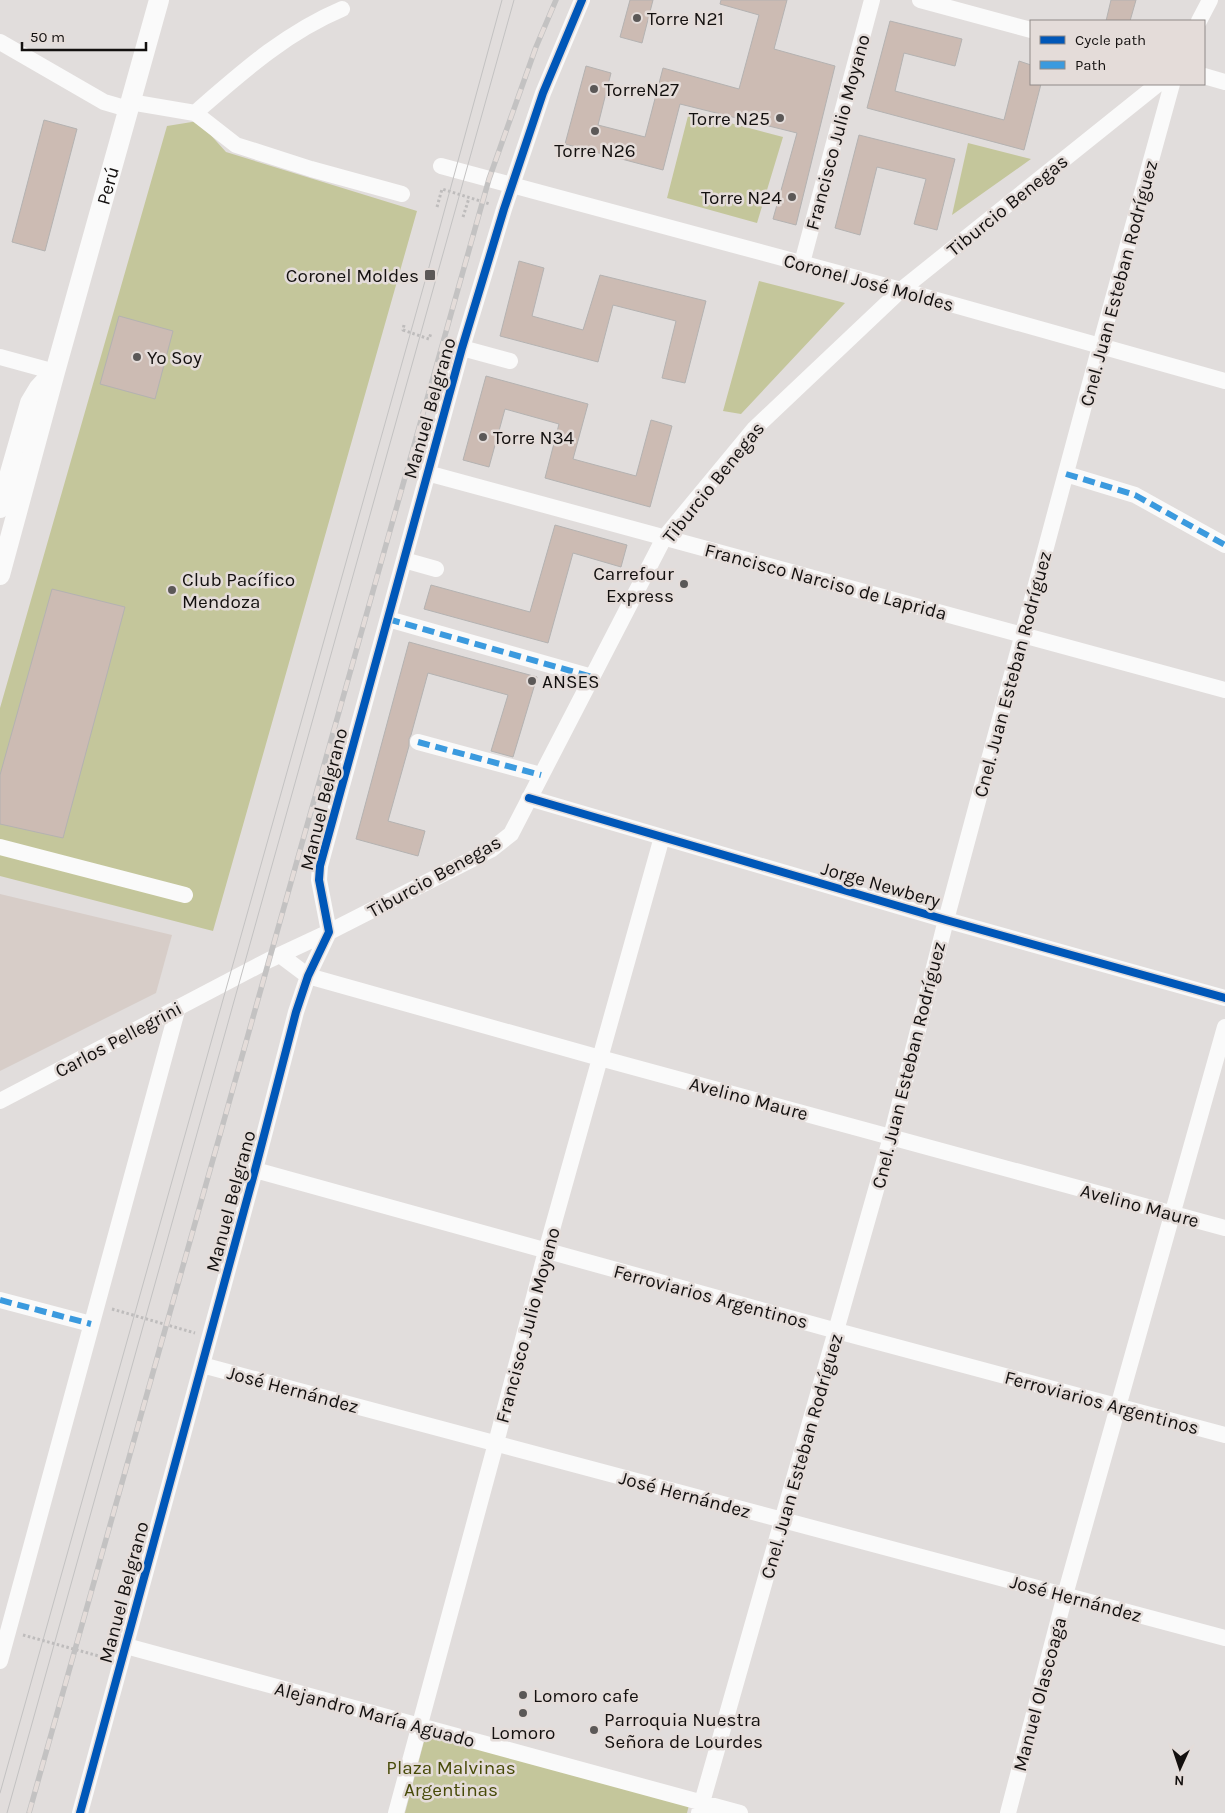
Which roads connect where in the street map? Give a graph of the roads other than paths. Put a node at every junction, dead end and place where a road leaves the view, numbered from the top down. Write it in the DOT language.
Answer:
graph roads {
  1 [pos="159,0"];
  2 [pos="582,0"];
  3 [pos="872,0"];
  4 [pos="920,0"];
  5 [pos="1210,0"];
  6 [pos="342,9"];
  7 [pos="1200,20"];
  8 [pos="1030,30"];
  9 [pos="0,42"];
  10 [pos="1205,76"];
  11 [pos="1225,82"];
  12 [pos="1157,85"];
  13 [pos="1172,85"];
  14 [pos="129,105"];
  15 [pos="195,113"];
  16 [pos="441,166"];
  17 [pos="511,185"];
  18 [pos="402,194"];
  19 [pos="802,263"];
  20 [pos="901,290"];
  21 [pos="1100,346"];
  22 [pos="462,348"];
  23 [pos="0,357"];
  24 [pos="510,361"];
  25 [pos="55,372"];
  26 [pos="1225,381"];
  27 [pos="427,473"];
  28 [pos="1066,474"];
  29 [pos="0,508"];
  30 [pos="664,538"];
  31 [pos="1225,545"];
  32 [pos="404,560"];
  33 [pos="436,569"];
  34 [pos="0,575"];
  35 [pos="388,619"];
  36 [pos="1022,634"];
  37 [pos="592,677"];
  38 [pos="1225,690"];
  39 [pos="418,742"];
  40 [pos="541,775"];
  41 [pos="529,798"];
  42 [pos="662,837"];
  43 [pos="0,847"];
  44 [pos="185,895"];
  45 [pos="946,920"];
  46 [pos="330,932"];
  47 [pos="280,955"];
  48 [pos="308,976"];
  49 [pos="235,978"];
  50 [pos="1225,998"];
  51 [pos="178,1007"];
  52 [pos="1225,1028"];
  53 [pos="600,1058"];
  54 [pos="0,1101"];
  55 [pos="891,1137"];
  56 [pos="255,1170"];
  57 [pos="1174,1214"];
  58 [pos="1225,1228"];
  59 [pos="546,1251"];
  60 [pos="0,1300"];
  61 [pos="91,1324"];
  62 [pos="837,1331"];
  63 [pos="202,1365"];
  64 [pos="1118,1406"];
  65 [pos="1225,1435"];
  66 [pos="496,1443"];
  67 [pos="782,1520"];
  68 [pos="1065,1595"];
  69 [pos="7,1609"];
  70 [pos="1225,1638"];
  71 [pos="126,1646"];
  72 [pos="0,1661"];
  73 [pos="420,1726"];
  74 [pos="700,1808"];
  75 [pos="80,1813"];
  76 [pos="396,1813"];
  77 [pos="740,1813"];
  78 [pos="1008,1813"];
  1 -- 14 [label="main road, Perú"];
  2 -- 17 [label="street, Manuel Belgrano"];
  3 -- 19 [label="street, Francisco Julio Moyano"];
  4 -- 8 [label="street"];
  5 -- 7 [label="street"];
  6 -- 15 [label="street"];
  9 -- 14 [label="street"];
  10 -- 11 [label="street"];
  12 -- 20 [label="street, Tiburcio Benegas"];
  13 -- 21 [label="street, Cnel. Juan Esteban Rodríguez"];
  14 -- 15 [label="street"];
  14 -- 25 [label="main road, Perú"];
  15 -- 18 [label="street"];
  16 -- 17 [label="street, Coronel José Moldes"];
  17 -- 19 [label="street, Coronel José Moldes"];
  17 -- 22 [label="street, Manuel Belgrano"];
  19 -- 20 [label="street, Coronel José Moldes"];
  20 -- 21 [label="street, Coronel José Moldes"];
  20 -- 30 [label="street, Tiburcio Benegas"];
  21 -- 26 [label="street, Coronel José Moldes"];
  21 -- 28 [label="street, Cnel. Juan Esteban Rodríguez"];
  22 -- 24 [label="street"];
  22 -- 27 [label="street, Manuel Belgrano"];
  23 -- 25 [label="street"];
  25 -- 29 [label="main road, Perú"];
  25 -- 34 [label="main road, Perú"];
  27 -- 30 [label="street, Francisco Narciso de Laprida"];
  27 -- 32 [label="street, Manuel Belgrano"];
  28 -- 31 [label="street"];
  28 -- 36 [label="street, Cnel. Juan Esteban Rodríguez"];
  30 -- 36 [label="street, Francisco Narciso de Laprida"];
  30 -- 37 [label="street, Tiburcio Benegas"];
  32 -- 33 [label="street"];
  32 -- 35 [label="street, Manuel Belgrano"];
  35 -- 37 [label="street"];
  35 -- 46 [label="street, Manuel Belgrano"];
  36 -- 38 [label="street, Francisco Narciso de Laprida"];
  36 -- 45 [label="street, Cnel. Juan Esteban Rodríguez"];
  37 -- 40 [label="street, Tiburcio Benegas"];
  39 -- 40 [label="street"];
  40 -- 41 [label="street, Tiburcio Benegas"];
  41 -- 42 [label="street, Jorge Newbery"];
  41 -- 46 [label="street, Tiburcio Benegas"];
  42 -- 45 [label="street, Jorge Newbery"];
  42 -- 53 [label="street, Francisco Julio Moyano"];
  43 -- 44 [label="street"];
  45 -- 50 [label="street, Jorge Newbery"];
  45 -- 55 [label="street, Cnel. Juan Esteban Rodríguez"];
  46 -- 47 [label="street, Tiburcio Benegas"];
  46 -- 48 [label="street, Manuel Belgrano"];
  47 -- 48 [label="street, Avelino Maure"];
  47 -- 49 [label="street, Tiburcio Benegas"];
  48 -- 53 [label="street, Avelino Maure"];
  48 -- 56 [label="street, Manuel Belgrano"];
  49 -- 51 [label="street, Carlos Pellegrini"];
  51 -- 54 [label="street, Carlos Pellegrini"];
  51 -- 61 [label="street"];
  52 -- 57 [label="street, Manuel Olascoaga"];
  53 -- 55 [label="street, Avelino Maure"];
  53 -- 59 [label="street, Francisco Julio Moyano"];
  55 -- 57 [label="street, Avelino Maure"];
  55 -- 62 [label="street, Cnel. Juan Esteban Rodríguez"];
  56 -- 59 [label="street, Ferroviarios Argentinos"];
  56 -- 63 [label="street, Manuel Belgrano"];
  57 -- 58 [label="street, Avelino Maure"];
  57 -- 64 [label="street, Manuel Olascoaga"];
  59 -- 62 [label="street, Ferroviarios Argentinos"];
  59 -- 66 [label="street, Francisco Julio Moyano"];
  60 -- 61 [label="street"];
  61 -- 69 [label="street"];
  62 -- 64 [label="street, Ferroviarios Argentinos"];
  62 -- 67 [label="street, Cnel. Juan Esteban Rodríguez"];
  63 -- 66 [label="street, José Hernández"];
  63 -- 71 [label="street, Manuel Belgrano"];
  64 -- 65 [label="street, Ferroviarios Argentinos"];
  64 -- 68 [label="street, Manuel Olascoaga"];
  66 -- 67 [label="street, José Hernández"];
  66 -- 73 [label="street, Francisco Julio Moyano"];
  67 -- 68 [label="street, José Hernández"];
  67 -- 74 [label="street, Cnel. Juan Esteban Rodríguez"];
  68 -- 70 [label="street, José Hernández"];
  68 -- 78 [label="street, Manuel Olascoaga"];
  69 -- 72 [label="street"];
  71 -- 73 [label="street, Alejandro María Aguado"];
  71 -- 75 [label="street, Manuel Belgrano"];
  73 -- 74 [label="street, Alejandro María Aguado"];
  73 -- 76 [label="street, Francisco Julio Moyano"];
  74 -- 77 [label="street, Alejandro María Aguado"];
}
